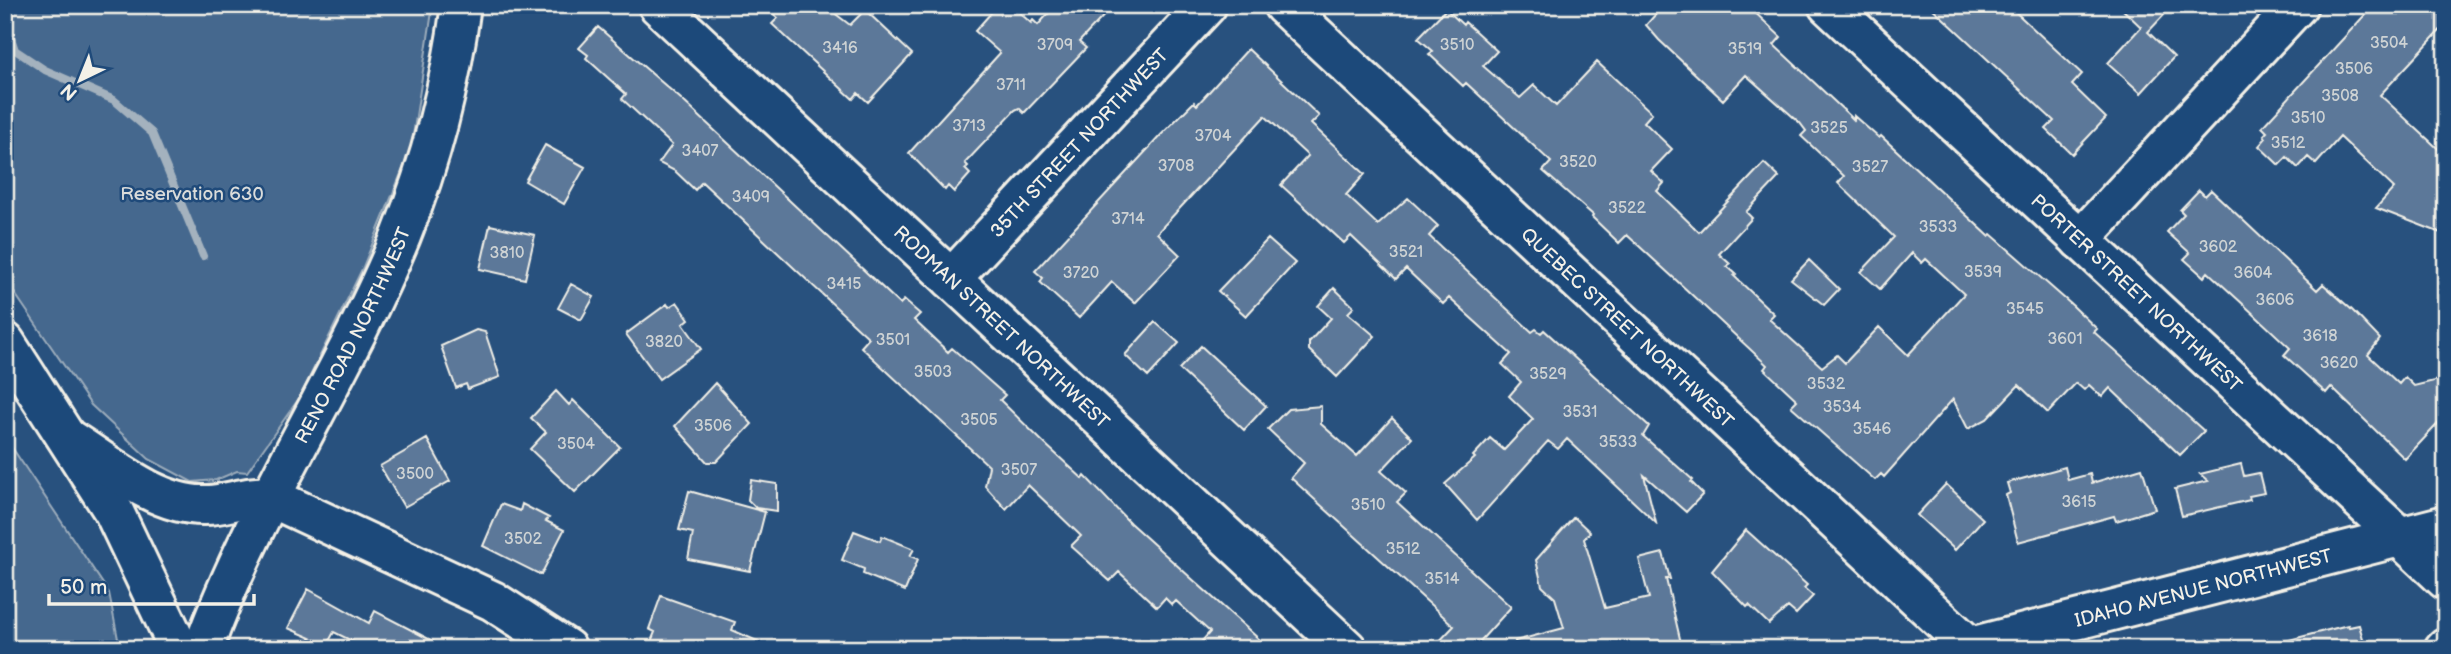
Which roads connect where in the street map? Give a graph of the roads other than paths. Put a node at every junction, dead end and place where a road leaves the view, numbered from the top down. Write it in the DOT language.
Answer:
graph roads {
  1 [pos="461,5"];
  2 [pos="658,5"];
  3 [pos="1207,5"];
  4 [pos="1283,5"];
  5 [pos="1828,5"];
  6 [pos="2298,5"];
  7 [pos="2080,240"];
  8 [pos="951,279"];
  9 [pos="5,342"];
  10 [pos="69,440"];
  11 [pos="272,498"];
  12 [pos="2446,525"];
  13 [pos="2399,537"];
  14 [pos="2446,580"];
  15 [pos="1968,648"];
  16 [pos="179,649"];
  17 [pos="203,649"];
  18 [pos="567,649"];
  19 [pos="1347,649"];
  1 -- 11 [label="street, RENO ROAD NORTHWEST"];
  2 -- 8 [label="street, RODMAN STREET NORTHWEST"];
  3 -- 8 [label="street, 35TH STREET NORTHWEST"];
  4 -- 15 [label="street, QUEBEC STREET NORTHWEST"];
  5 -- 7 [label="street, PORTER STREET NORTHWEST"];
  6 -- 7 [label="street"];
  7 -- 13 [label="street, PORTER STREET NORTHWEST"];
  8 -- 19 [label="street, RODMAN STREET NORTHWEST"];
  9 -- 10 [label="street"];
  10 -- 11 [label="street"];
  10 -- 16 [label="street"];
  11 -- 17 [label="street, RENO ROAD NORTHWEST"];
  11 -- 18 [label="street"];
  12 -- 13 [label="street, IDAHO AVENUE NORTHWEST"];
  13 -- 14 [label="street, PORTER STREET NORTHWEST"];
  13 -- 15 [label="street, IDAHO AVENUE NORTHWEST"];
}
